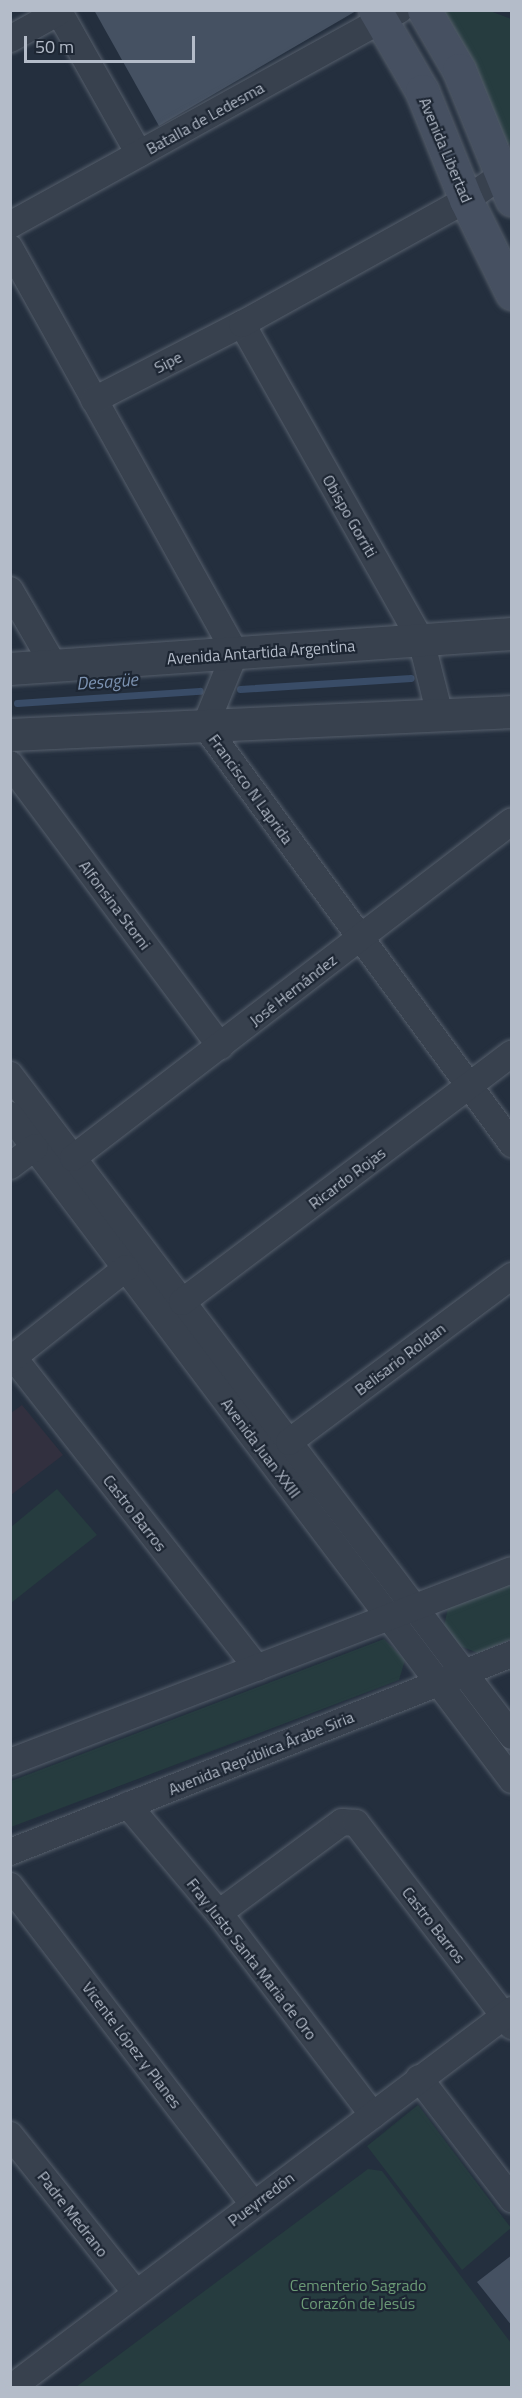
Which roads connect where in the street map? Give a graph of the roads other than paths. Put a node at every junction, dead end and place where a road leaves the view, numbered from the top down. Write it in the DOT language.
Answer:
graph roads {
  1 [pos="424,10"];
  2 [pos="59,11"];
  3 [pos="385,14"];
  4 [pos="10,39"];
  5 [pos="139,154"];
  6 [pos="507,188"];
  7 [pos="466,200"];
  8 [pos="10,225"];
  9 [pos="10,248"];
  10 [pos="512,293"];
  11 [pos="242,324"];
  12 [pos="94,400"];
  13 [pos="10,590"];
  14 [pos="512,634"];
  15 [pos="421,640"];
  16 [pos="235,653"];
  17 [pos="54,666"];
  18 [pos="10,669"];
  19 [pos="512,712"];
  20 [pos="440,715"];
  21 [pos="205,726"];
  22 [pos="10,735"];
  23 [pos="10,764"];
  24 [pos="512,821"];
  25 [pos="360,938"];
  26 [pos="220,1046"];
  27 [pos="512,1053"];
  28 [pos="10,1075"];
  29 [pos="469,1085"];
  30 [pos="10,1115"];
  31 [pos="512,1144"];
  32 [pos="35,1147"];
  33 [pos="73,1158"];
  34 [pos="10,1166"];
  35 [pos="126,1268"];
  36 [pos="512,1276"];
  37 [pos="183,1302"];
  38 [pos="12,1359"];
  39 [pos="289,1442"];
  40 [pos="512,1570"];
  41 [pos="414,1608"];
  42 [pos="389,1617"];
  43 [pos="512,1654"];
  44 [pos="257,1668"];
  45 [pos="463,1673"];
  46 [pos="438,1683"];
  47 [pos="512,1736"];
  48 [pos="10,1762"];
  49 [pos="512,1780"];
  50 [pos="128,1805"];
  51 [pos="10,1852"];
  52 [pos="10,1886"];
  53 [pos="219,1913"];
  54 [pos="509,2017"];
  55 [pos="419,2078"];
  56 [pos="373,2115"];
  57 [pos="10,2135"];
  58 [pos="512,2199"];
  59 [pos="253,2204"];
  60 [pos="136,2293"];
  61 [pos="12,2384"];
  1 -- 6 [label="main road"];
  2 -- 4 [label="street"];
  2 -- 5 [label="street"];
  3 -- 5 [label="street, Batalla de Ledesma"];
  3 -- 7 [label="main road, Avenida Libertad"];
  5 -- 8 [label="street, Batalla de Ledesma"];
  6 -- 7 [label="street, Sipe"];
  7 -- 10 [label="main road, Avenida Libertad"];
  7 -- 11 [label="street, Sipe"];
  9 -- 12 [label="street"];
  11 -- 12 [label="street, Sipe"];
  11 -- 15 [label="street, Obispo Gorriti"];
  12 -- 16 [label="street"];
  13 -- 17 [label="street"];
  14 -- 15 [label="street, Avenida Antartida Argentina"];
  15 -- 16 [label="street, Avenida Antartida Argentina"];
  15 -- 20 [label="street, Obispo Gorriti"];
  16 -- 17 [label="street, Avenida Antartida Argentina"];
  16 -- 21 [label="street, Francisco N Laprida"];
  17 -- 18 [label="street, Avenida Antartida Argentina"];
  19 -- 20 [label="street"];
  20 -- 21 [label="street"];
  21 -- 22 [label="street"];
  21 -- 25 [label="street, Francisco N Laprida"];
  23 -- 26 [label="street, Alfonsina Storni"];
  24 -- 25 [label="street, José Hernández"];
  25 -- 26 [label="street, José Hernández"];
  25 -- 29 [label="street, Francisco N Laprida"];
  26 -- 33 [label="street, José Hernández"];
  27 -- 29 [label="street, Ricardo Rojas"];
  28 -- 33 [label="street, Avenida Juan XXIII"];
  29 -- 31 [label="street, Francisco N Laprida"];
  29 -- 37 [label="street, Ricardo Rojas"];
  30 -- 32 [label="street, Avenida Juan XXIII"];
  32 -- 34 [label="street"];
  32 -- 35 [label="street, Avenida Juan XXIII"];
  33 -- 37 [label="street, Avenida Juan XXIII"];
  35 -- 38 [label="street"];
  35 -- 42 [label="street, Avenida Juan XXIII"];
  36 -- 39 [label="street, Belisario Roldan"];
  37 -- 39 [label="street, Avenida Juan XXIII"];
  38 -- 44 [label="street, Castro Barros"];
  39 -- 41 [label="street, Avenida Juan XXIII"];
  40 -- 41 [label="street"];
  41 -- 42 [label="street"];
  41 -- 45 [label="street, Avenida Juan XXIII"];
  42 -- 44 [label="street"];
  42 -- 46 [label="street, Avenida Juan XXIII"];
  43 -- 45 [label="street, Avenida República Árabe Siria"];
  44 -- 48 [label="street"];
  45 -- 46 [label="street, Avenida República Árabe Siria"];
  45 -- 47 [label="street, Avenida Juan XXIII"];
  46 -- 49 [label="street, Avenida Juan XXIII"];
  46 -- 50 [label="street, Avenida República Árabe Siria"];
  50 -- 51 [label="street, Avenida República Árabe Siria"];
  50 -- 53 [label="street, Fray Justo Santa Maria de Oro"];
  52 -- 59 [label="street, Vicente López y Planes"];
  53 -- 54 [label="street, Castro Barros"];
  53 -- 56 [label="street, Fray Justo Santa Maria de Oro"];
  54 -- 55 [label="street, Pueyrredón"];
  55 -- 56 [label="street, Pueyrredón"];
  55 -- 58 [label="street"];
  56 -- 59 [label="street, Pueyrredón"];
  57 -- 60 [label="street, Padre Medrano"];
  59 -- 60 [label="street, Pueyrredón"];
  60 -- 61 [label="street, Pueyrredón"];
}
